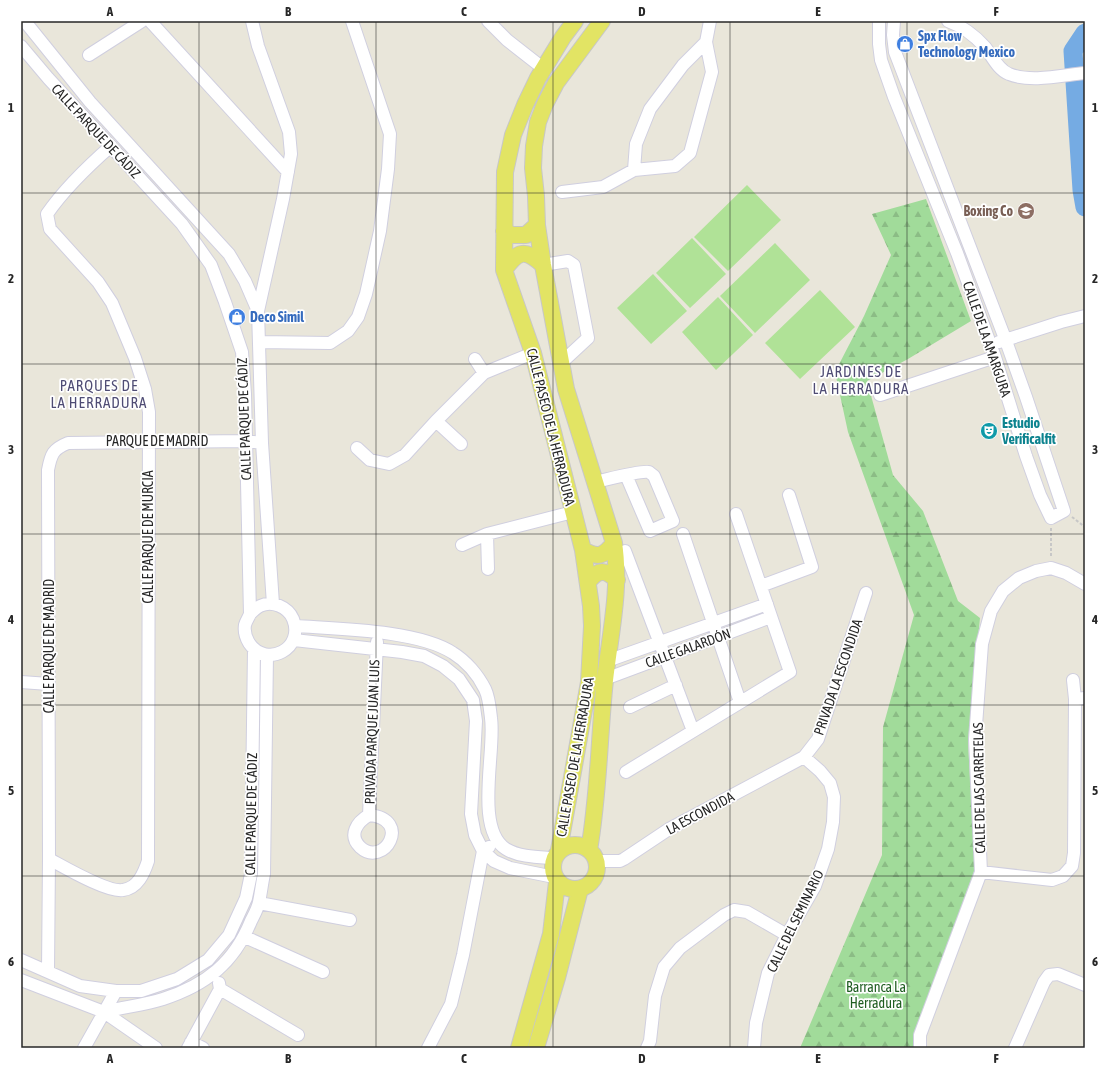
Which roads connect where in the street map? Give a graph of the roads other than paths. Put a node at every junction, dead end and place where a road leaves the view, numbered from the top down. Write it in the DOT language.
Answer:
graph roads {
  1 [pos="142,21"];
  2 [pos="150,21"];
  3 [pos="252,21"];
  4 [pos="352,21"];
  5 [pos="488,21"];
  6 [pos="575,21"];
  7 [pos="602,21"];
  8 [pos="710,21"];
  9 [pos="879,21"];
  10 [pos="894,21"];
  11 [pos="948,21"];
  12 [pos="25,24"];
  13 [pos="706,42"];
  14 [pos="21,46"];
  15 [pos="89,55"];
  16 [pos="544,70"];
  17 [pos="1083,74"];
  18 [pos="910,90"];
  19 [pos="894,97"];
  20 [pos="111,146"];
  21 [pos="634,170"];
  22 [pos="288,172"];
  23 [pos="562,192"];
  24 [pos="537,225"];
  25 [pos="504,231"];
  26 [pos="229,254"];
  27 [pos="210,265"];
  28 [pos="543,265"];
  29 [pos="504,270"];
  30 [pos="258,311"];
  31 [pos="1085,316"];
  32 [pos="1006,341"];
  33 [pos="259,342"];
  34 [pos="990,344"];
  35 [pos="534,353"];
  36 [pos="994,357"];
  37 [pos="475,359"];
  38 [pos="561,363"];
  39 [pos="484,373"];
  40 [pos="880,395"];
  41 [pos="436,421"];
  42 [pos="246,441"];
  43 [pos="149,442"];
  44 [pos="68,443"];
  45 [pos="262,443"];
  46 [pos="461,444"];
  47 [pos="357,448"];
  48 [pos="626,475"];
  49 [pos="595,482"];
  50 [pos="789,495"];
  51 [pos="573,512"];
  52 [pos="736,514"];
  53 [pos="487,534"];
  54 [pos="683,534"];
  55 [pos="462,545"];
  56 [pos="620,547"];
  57 [pos="583,550"];
  58 [pos="488,569"];
  59 [pos="617,580"];
  60 [pos="588,582"];
  61 [pos="1085,584"];
  62 [pos="761,586"];
  63 [pos="866,593"];
  64 [pos="273,604"];
  65 [pos="767,604"];
  66 [pos="250,614"];
  67 [pos="771,617"];
  68 [pos="713,623"];
  69 [pos="296,626"];
  70 [pos="378,633"];
  71 [pos="718,637"];
  72 [pos="294,640"];
  73 [pos="660,642"];
  74 [pos="254,649"];
  75 [pos="375,649"];
  76 [pos="268,655"];
  77 [pos="665,656"];
  78 [pos="607,661"];
  79 [pos="605,679"];
  80 [pos="1073,680"];
  81 [pos="21,682"];
  82 [pos="49,684"];
  83 [pos="676,686"];
  84 [pos="1080,698"];
  85 [pos="740,702"];
  86 [pos="630,707"];
  87 [pos="693,731"];
  88 [pos="804,757"];
  89 [pos="626,772"];
  90 [pos="369,815"];
  91 [pos="498,841"];
  92 [pos="483,851"];
  93 [pos="556,854"];
  94 [pos="593,855"];
  95 [pos="49,859"];
  96 [pos="981,872"];
  97 [pos="555,880"];
  98 [pos="580,889"];
  99 [pos="259,903"];
  100 [pos="350,920"];
  101 [pos="787,935"];
  102 [pos="245,937"];
  103 [pos="25,962"];
  104 [pos="48,972"];
  105 [pos="217,972"];
  106 [pos="323,972"];
  107 [pos="21,980"];
  108 [pos="1085,985"];
  109 [pos="220,989"];
  110 [pos="116,991"];
  111 [pos="104,1012"];
  112 [pos="298,1035"];
  113 [pos="190,1045"];
  114 [pos="84,1048"];
  115 [pos="156,1048"];
  116 [pos="203,1048"];
  117 [pos="428,1048"];
  118 [pos="519,1048"];
  119 [pos="536,1048"];
  120 [pos="647,1048"];
  121 [pos="754,1048"];
  122 [pos="920,1048"];
  123 [pos="1015,1048"];
  1 -- 15 [label="street"];
  2 -- 22 [label="street"];
  3 -- 22 [label="street"];
  4 -- 33 [label="street"];
  5 -- 16 [label="street"];
  6 -- 16 [label="main road, CALLE PASEO DE LA HERRADURA"];
  7 -- 24 [label="main road, CALLE PASEO DE LA HERRADURA"];
  8 -- 13 [label="street"];
  9 -- 19 [label="street, CALLE DE LA AMARGURA"];
  10 -- 18 [label="street, CALLE DE LA AMARGURA"];
  11 -- 17 [label="street"];
  12 -- 26 [label="street, CALLE PARQUE DE CÁDIZ"];
  13 -- 21 [label="street"];
  13 -- 21 [label="street"];
  14 -- 20 [label="street, CALLE PARQUE DE CÁDIZ"];
  16 -- 25 [label="main road, CALLE PASEO DE LA HERRADURA"];
  18 -- 19 [label="street"];
  18 -- 32 [label="street, CALLE DE LA AMARGURA"];
  19 -- 34 [label="street, CALLE DE LA AMARGURA"];
  20 -- 27 [label="street, CALLE PARQUE DE CÁDIZ"];
  20 -- 43 [label="street, CALLE PARQUE DE MURCIA"];
  21 -- 23 [label="street"];
  22 -- 30 [label="street"];
  24 -- 25 [label="main road"];
  24 -- 28 [label="main road, CALLE PASEO DE LA HERRADURA"];
  25 -- 29 [label="main road, CALLE PASEO DE LA HERRADURA"];
  26 -- 27 [label="street"];
  26 -- 30 [label="street, CALLE PARQUE DE CÁDIZ"];
  27 -- 42 [label="street, CALLE PARQUE DE CÁDIZ"];
  28 -- 29 [label="main road"];
  28 -- 38 [label="main road, CALLE PASEO DE LA HERRADURA"];
  28 -- 38 [label="street"];
  29 -- 35 [label="main road, CALLE PASEO DE LA HERRADURA"];
  30 -- 33 [label="street, CALLE PARQUE DE CÁDIZ"];
  31 -- 32 [label="street, CALLE DE LA AMARGURA"];
  32 -- 34 [label="street"];
  32 -- 36 [label="street, CALLE DE LA AMARGURA"];
  33 -- 45 [label="street, CALLE PARQUE DE CÁDIZ"];
  34 -- 36 [label="street, CALLE DE LA AMARGURA"];
  35 -- 39 [label="street"];
  35 -- 51 [label="main road, CALLE PASEO DE LA HERRADURA"];
  36 -- 40 [label="street"];
  37 -- 39 [label="street"];
  38 -- 49 [label="main road, CALLE PASEO DE LA HERRADURA"];
  39 -- 41 [label="street"];
  41 -- 46 [label="street"];
  41 -- 47 [label="street"];
  42 -- 43 [label="street, PARQUE DE MADRID"];
  42 -- 45 [label="street, PARQUE DE MADRID"];
  42 -- 66 [label="street, CALLE PARQUE DE CÁDIZ"];
  43 -- 44 [label="street, PARQUE DE MADRID"];
  43 -- 95 [label="street, CALLE PARQUE DE MURCIA"];
  44 -- 82 [label="street, CALLE PARQUE DE MADRID"];
  45 -- 64 [label="street, CALLE PARQUE DE CÁDIZ"];
  48 -- 48 [label="street"];
  48 -- 49 [label="street"];
  49 -- 56 [label="main road, CALLE PASEO DE LA HERRADURA"];
  50 -- 62 [label="street"];
  51 -- 53 [label="street"];
  51 -- 57 [label="main road, CALLE PASEO DE LA HERRADURA"];
  52 -- 62 [label="street"];
  53 -- 55 [label="street"];
  53 -- 58 [label="street"];
  54 -- 68 [label="street"];
  56 -- 57 [label="main road"];
  56 -- 59 [label="main road, CALLE PASEO DE LA HERRADURA"];
  56 -- 73 [label="street"];
  57 -- 60 [label="main road, CALLE PASEO DE LA HERRADURA"];
  59 -- 60 [label="main road"];
  59 -- 78 [label="main road, CALLE PASEO DE LA HERRADURA"];
  60 -- 93 [label="main road, CALLE PASEO DE LA HERRADURA"];
  61 -- 96 [label="street, CALLE DE LAS CARRETELAS"];
  62 -- 65 [label="street"];
  63 -- 88 [label="street, PRIVADA LA ESCONDIDA"];
  64 -- 66 [label="street"];
  64 -- 69 [label="street"];
  65 -- 67 [label="street"];
  65 -- 68 [label="street, CALLE GALARDÓN"];
  66 -- 74 [label="street, CALLE PARQUE DE CÁDIZ"];
  67 -- 71 [label="street, CALLE GALARDÓN"];
  67 -- 85 [label="street"];
  68 -- 71 [label="street"];
  68 -- 73 [label="street, CALLE GALARDÓN"];
  69 -- 70 [label="street"];
  69 -- 72 [label="street"];
  70 -- 75 [label="street, PRIVADA PARQUE JUAN LUIS"];
  70 -- 91 [label="street"];
  71 -- 77 [label="street, CALLE GALARDÓN"];
  71 -- 85 [label="street"];
  72 -- 75 [label="street"];
  72 -- 76 [label="street"];
  73 -- 77 [label="street"];
  73 -- 78 [label="street, CALLE GALARDÓN"];
  74 -- 76 [label="street"];
  74 -- 110 [label="street, CALLE PARQUE DE CÁDIZ"];
  75 -- 90 [label="street, PRIVADA PARQUE JUAN LUIS"];
  75 -- 92 [label="street"];
  76 -- 99 [label="street, CALLE PARQUE DE CÁDIZ"];
  77 -- 79 [label="street, CALLE GALARDÓN"];
  77 -- 83 [label="street"];
  78 -- 79 [label="main road, CALLE PASEO DE LA HERRADURA"];
  79 -- 94 [label="main road, CALLE PASEO DE LA HERRADURA"];
  80 -- 84 [label="street"];
  81 -- 82 [label="street"];
  82 -- 95 [label="street, CALLE PARQUE DE MADRID"];
  83 -- 86 [label="street"];
  83 -- 87 [label="street"];
  84 -- 96 [label="street"];
  85 -- 87 [label="street"];
  87 -- 89 [label="street"];
  88 -- 94 [label="street, LA ESCONDIDA"];
  88 -- 101 [label="street, CALLE DEL SEMINARIO"];
  91 -- 92 [label="street"];
  91 -- 93 [label="street"];
  92 -- 97 [label="street"];
  92 -- 117 [label="street"];
  93 -- 94 [label="main road"];
  93 -- 97 [label="main road"];
  94 -- 98 [label="main road"];
  95 -- 104 [label="street, CALLE PARQUE DE MADRID"];
  96 -- 122 [label="street, CALLE DE LAS CARRETELAS"];
  97 -- 98 [label="main road"];
  97 -- 118 [label="main road"];
  98 -- 119 [label="main road"];
  99 -- 100 [label="street"];
  99 -- 102 [label="street, CALLE PARQUE DE CÁDIZ"];
  101 -- 120 [label="street"];
  101 -- 121 [label="street, CALLE DEL SEMINARIO"];
  102 -- 105 [label="street, CALLE PARQUE DE CÁDIZ"];
  102 -- 106 [label="street"];
  103 -- 104 [label="street, CALLE PARQUE DE CÁDIZ"];
  103 -- 107 [label="street"];
  104 -- 110 [label="street, CALLE PARQUE DE CÁDIZ"];
  105 -- 109 [label="street"];
  105 -- 111 [label="street, CALLE PARQUE DE CÁDIZ"];
  107 -- 111 [label="street"];
  108 -- 123 [label="street"];
  109 -- 112 [label="street"];
  109 -- 113 [label="street"];
  110 -- 111 [label="street"];
  111 -- 114 [label="street"];
  111 -- 115 [label="street"];
  113 -- 116 [label="street"];
}
